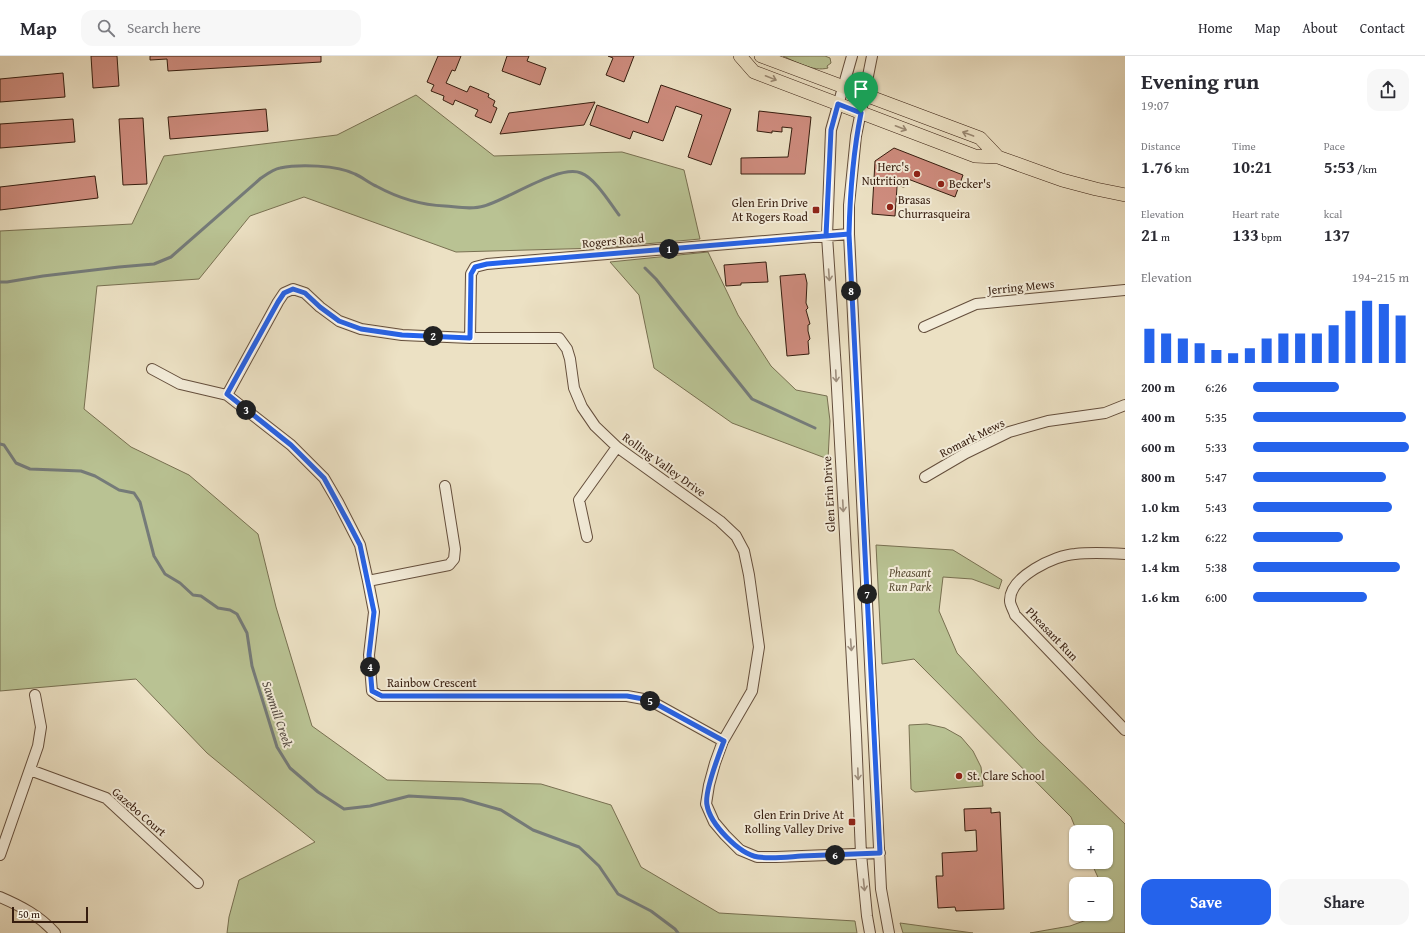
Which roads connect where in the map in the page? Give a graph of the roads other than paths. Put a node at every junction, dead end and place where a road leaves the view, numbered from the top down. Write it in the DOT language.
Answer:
graph roads {
  1 [pos="740,56"];
  2 [pos="762,56"];
  3 [pos="852,56"];
  4 [pos="872,56"];
  5 [pos="843,87"];
  6 [pos="864,95"];
  7 [pos="838,104"];
  8 [pos="861,113"];
  9 [pos="998,157"];
  10 [pos="1125,194"];
  11 [pos="849,234"];
  12 [pos="826,236"];
  13 [pos="1125,290"];
  14 [pos="924,327"];
  15 [pos="470,338"];
  16 [pos="152,369"];
  17 [pos="227,394"];
  18 [pos="1125,406"];
  19 [pos="617,447"];
  20 [pos="926,477"];
  21 [pos="445,486"];
  22 [pos="587,537"];
  23 [pos="1125,554"];
  24 [pos="368,580"];
  25 [pos="35,695"];
  26 [pos="1125,730"];
  27 [pos="724,741"];
  28 [pos="30,770"];
  29 [pos="880,853"];
  30 [pos="861,854"];
  31 [pos="0,855"];
  32 [pos="198,883"];
  33 [pos="0,897"];
  34 [pos="56,933"];
  35 [pos="870,933"];
  36 [pos="889,933"];
  1 -- 7 [label="main road, one-way"];
  2 -- 5 [label="main road"];
  3 -- 5 [label="street, Glen Erin Drive"];
  4 -- 6 [label="street"];
  5 -- 6 [label="main road"];
  5 -- 7 [label="street, Glen Erin Drive"];
  6 -- 8 [label="street"];
  9 -- 6 [label="main road, one-way"];
  7 -- 8 [label="main road"];
  7 -- 12 [label="street, Glen Erin Drive"];
  8 -- 9 [label="main road, one-way"];
  8 -- 11 [label="street"];
  9 -- 10 [label="main road"];
  11 -- 12 [label="street, Rogers Road"];
  11 -- 29 [label="street"];
  12 -- 15 [label="street, Rogers Road"];
  12 -- 30 [label="street, Glen Erin Drive, one-way"];
  13 -- 14 [label="street, Jerring Mews"];
  15 -- 17 [label="street, Rolling Valley Drive"];
  15 -- 19 [label="street, Rolling Valley Drive"];
  16 -- 17 [label="street, Rainbow Crescent"];
  17 -- 24 [label="street, Rainbow Crescent"];
  18 -- 20 [label="street, Romark Mews"];
  19 -- 22 [label="street"];
  19 -- 27 [label="street, Rolling Valley Drive"];
  21 -- 24 [label="street"];
  23 -- 26 [label="street, Pheasant Run"];
  24 -- 27 [label="street, Rainbow Crescent"];
  25 -- 28 [label="street"];
  27 -- 30 [label="street, Rolling Valley Drive"];
  28 -- 31 [label="street"];
  28 -- 32 [label="street, Gazebo Court"];
  29 -- 30 [label="street, Rolling Valley Drive"];
  29 -- 36 [label="street"];
  30 -- 35 [label="street, Glen Erin Drive, one-way"];
  33 -- 34 [label="street"];
}
